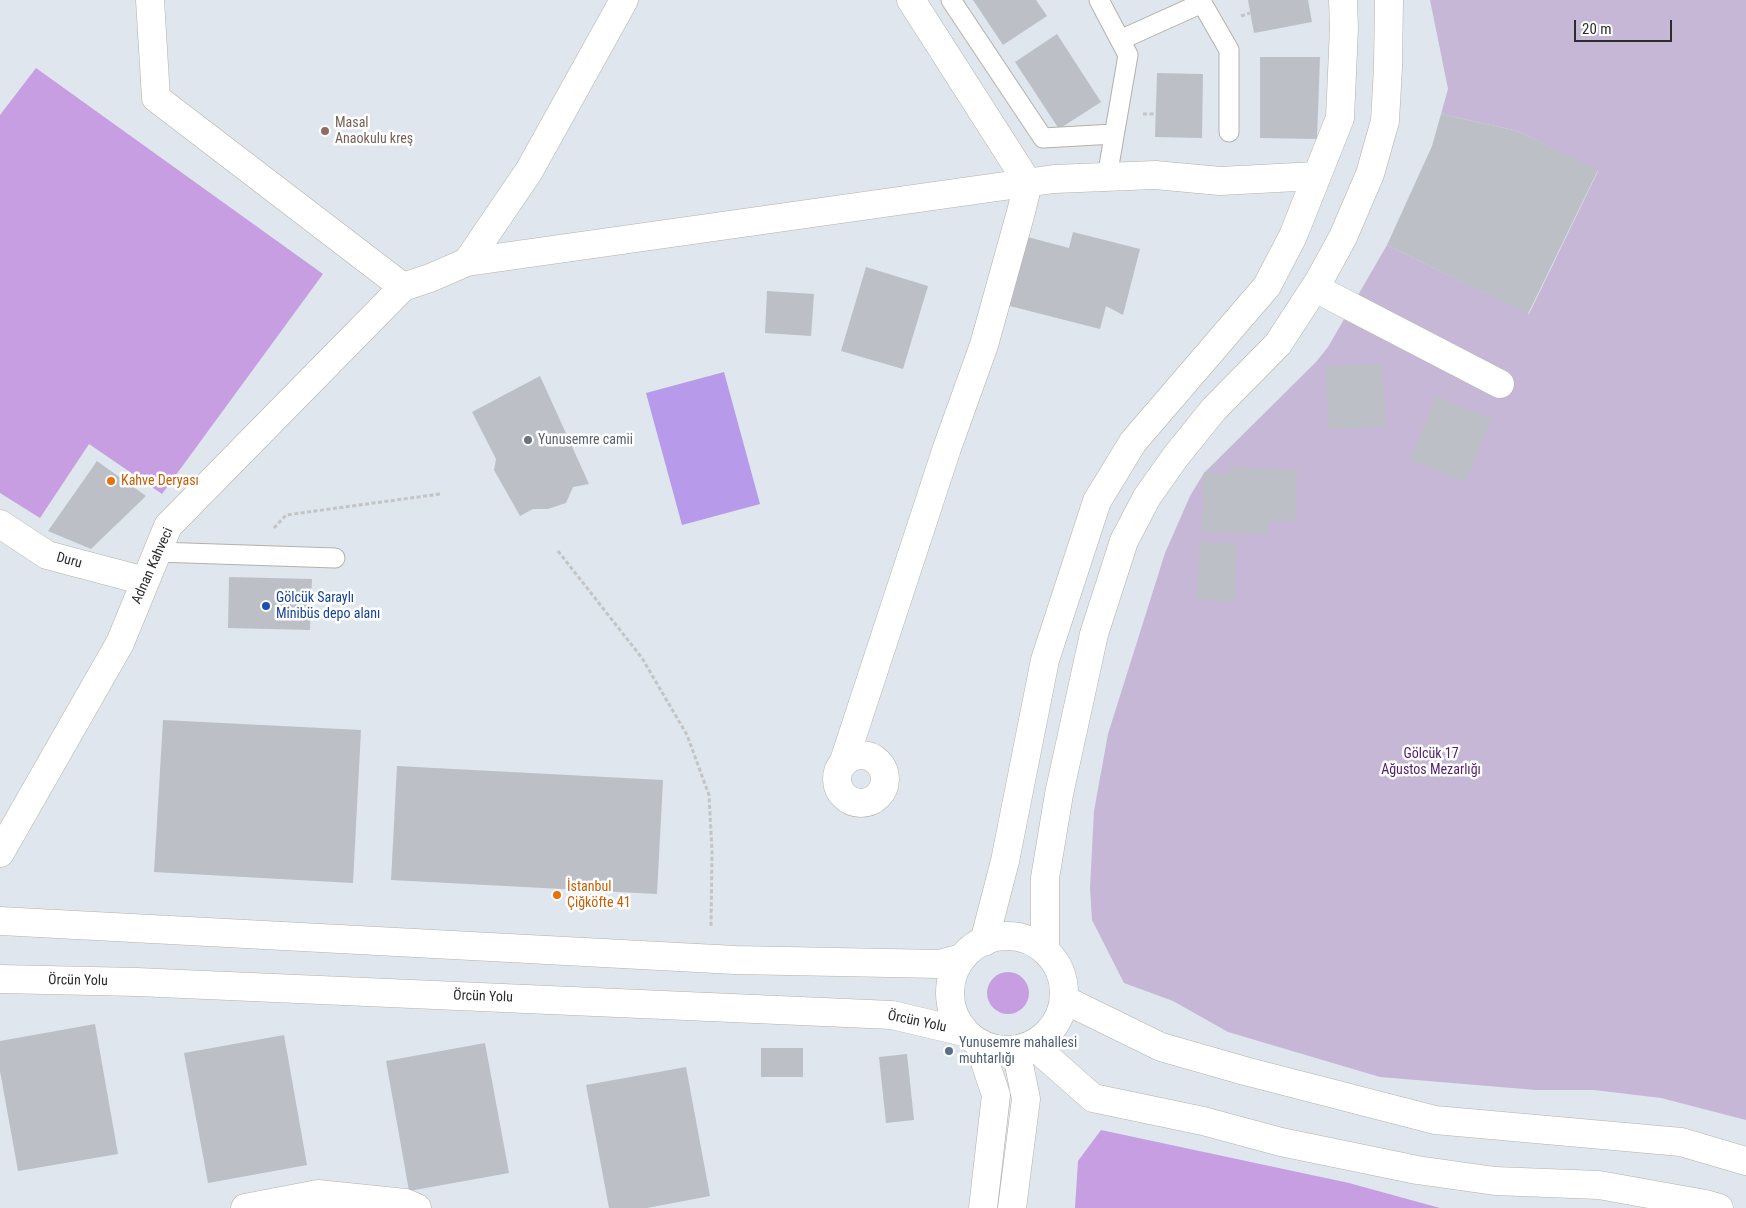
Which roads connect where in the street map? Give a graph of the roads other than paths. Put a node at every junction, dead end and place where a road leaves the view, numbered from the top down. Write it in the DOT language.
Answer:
graph roads {
  1 [pos="624,0"];
  2 [pos="911,0"];
  3 [pos="951,0"];
  4 [pos="1099,0"];
  5 [pos="1343,0"];
  6 [pos="1389,0"];
  7 [pos="146,1"];
  8 [pos="1202,2"];
  9 [pos="1120,40"];
  10 [pos="1229,132"];
  11 [pos="1114,134"];
  12 [pos="1316,176"];
  13 [pos="1107,177"];
  14 [pos="1028,183"];
  15 [pos="467,262"];
  16 [pos="403,287"];
  17 [pos="1315,288"];
  18 [pos="1500,384"];
  19 [pos="0,524"];
  20 [pos="157,552"];
  21 [pos="335,558"];
  22 [pos="145,581"];
  23 [pos="843,764"];
  24 [pos="0,853"];
  25 [pos="0,921"];
  26 [pos="984,942"];
  27 [pos="1044,949"];
  28 [pos="962,958"];
  29 [pos="0,979"];
  30 [pos="1065,1000"];
  31 [pos="972,1038"];
  32 [pos="1024,1048"];
  33 [pos="1746,1161"];
  34 [pos="245,1208"];
  35 [pos="416,1208"];
  36 [pos="983,1208"];
  37 [pos="1012,1208"];
  38 [pos="1719,1208"];
  1 -- 15 [label="main road"];
  2 -- 14 [label="main road"];
  3 -- 11 [label="lane"];
  4 -- 9 [label="lane"];
  5 -- 12 [label="main road"];
  6 -- 17 [label="main road"];
  7 -- 16 [label="main road"];
  8 -- 9 [label="lane"];
  8 -- 10 [label="lane"];
  9 -- 11 [label="lane"];
  11 -- 13 [label="lane"];
  12 -- 13 [label="main road, Adnan Kahveci"];
  12 -- 26 [label="main road"];
  13 -- 14 [label="main road, Adnan Kahveci"];
  14 -- 15 [label="main road, Adnan Kahveci"];
  14 -- 23 [label="main road"];
  15 -- 16 [label="main road, Adnan Kahveci"];
  16 -- 20 [label="main road, Adnan Kahveci"];
  17 -- 18 [label="main road"];
  17 -- 27 [label="main road"];
  19 -- 22 [label="main road, Duru"];
  20 -- 21 [label="lane"];
  20 -- 22 [label="main road, Adnan Kahveci"];
  22 -- 24 [label="main road, Adnan Kahveci"];
  25 -- 28 [label="main road"];
  26 -- 27 [label="main road"];
  26 -- 28 [label="main road"];
  27 -- 30 [label="main road"];
  28 -- 31 [label="main road"];
  29 -- 31 [label="main road, Örcün Yolu"];
  30 -- 32 [label="main road"];
  30 -- 33 [label="main road"];
  31 -- 32 [label="main road"];
  31 -- 36 [label="main road"];
  32 -- 37 [label="main road"];
  32 -- 38 [label="main road"];
  34 -- 35 [label="main road"];
}
